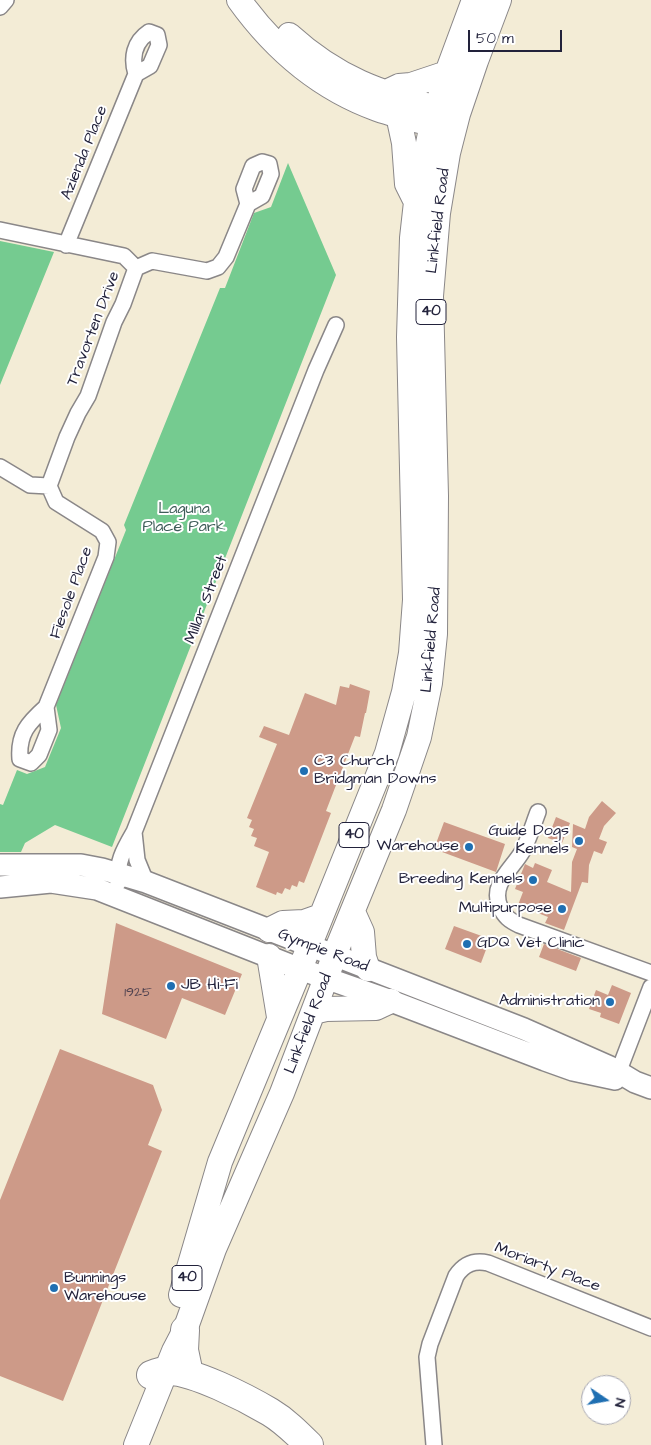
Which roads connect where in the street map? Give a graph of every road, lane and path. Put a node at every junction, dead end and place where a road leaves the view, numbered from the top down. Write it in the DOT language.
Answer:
graph roads {
  1 [pos="6,0"];
  2 [pos="239,0"];
  3 [pos="258,0"];
  4 [pos="474,0"];
  5 [pos="499,0"];
  6 [pos="0,7"];
  7 [pos="447,73"];
  8 [pos="136,74"];
  9 [pos="384,93"];
  10 [pos="398,115"];
  11 [pos="445,119"];
  12 [pos="416,202"];
  13 [pos="248,204"];
  14 [pos="0,230"];
  15 [pos="66,245"];
  16 [pos="136,268"];
  17 [pos="336,325"];
  18 [pos="0,467"];
  19 [pos="49,486"];
  20 [pos="46,707"];
  21 [pos="538,812"];
  22 [pos="134,832"];
  23 [pos="0,865"];
  24 [pos="117,873"];
  25 [pos="146,882"];
  26 [pos="0,887"];
  27 [pos="122,898"];
  28 [pos="353,912"];
  29 [pos="321,916"];
  30 [pos="269,930"];
  31 [pos="308,946"];
  32 [pos="269,956"];
  33 [pos="330,967"];
  34 [pos="300,969"];
  35 [pos="368,969"];
  36 [pos="651,973"];
  37 [pos="651,987"];
  38 [pos="391,1001"];
  39 [pos="647,1008"];
  40 [pos="313,1012"];
  41 [pos="280,1017"];
  42 [pos="635,1081"];
  43 [pos="651,1328"];
  44 [pos="185,1330"];
  45 [pos="169,1374"];
  46 [pos="125,1445"];
  47 [pos="136,1445"];
  48 [pos="308,1445"];
  49 [pos="434,1445"];
  1 -- 6 [label="street"];
  2 -- 10 [label="main road"];
  3 -- 9 [label="main road"];
  4 -- 7 [label="main road, Linkfield Road"];
  5 -- 11 [label="main road, Linkfield Road"];
  7 -- 9 [label="main road"];
  7 -- 11 [label="main road, Linkfield Road"];
  8 -- 15 [label="street, Azienda Place"];
  9 -- 11 [label="main road"];
  10 -- 11 [label="main road"];
  10 -- 12 [label="main road, 40"];
  11 -- 12 [label="main road, Linkfield Road / 40"];
  11 -- 28 [label="main road, Linkfield Road / 40"];
  12 -- 29 [label="main road, Linkfield Road / 40"];
  13 -- 16 [label="street"];
  14 -- 15 [label="street, Travorten Drive"];
  15 -- 16 [label="street, Travorten Drive"];
  16 -- 19 [label="street, Travorten Drive"];
  17 -- 22 [label="street, Millar Street"];
  18 -- 19 [label="street"];
  19 -- 20 [label="street, Fiesole Place"];
  21 -- 36 [label="street"];
  22 -- 24 [label="street, Millar Street"];
  22 -- 25 [label="street, Millar Street"];
  23 -- 24 [label="main road, Gympie Road"];
  24 -- 25 [label="main road, Gympie Road"];
  24 -- 27 [label="street, Millar Street"];
  25 -- 30 [label="main road, Gympie Road"];
  26 -- 27 [label="main road, Gympie Road"];
  27 -- 32 [label="main road, Gympie Road"];
  28 -- 33 [label="main road, Linkfield Road / 40"];
  28 -- 35 [label="main road"];
  29 -- 30 [label="main road"];
  29 -- 31 [label="main road, Linkfield Road / 40"];
  30 -- 31 [label="main road, Gympie Road"];
  31 -- 33 [label="main road, Gympie Road"];
  31 -- 34 [label="main road, Linkfield Road / 40"];
  32 -- 34 [label="main road, Gympie Road"];
  32 -- 41 [label="main road"];
  33 -- 34 [label="main road, Gympie Road"];
  33 -- 35 [label="main road, Gympie Road"];
  33 -- 38 [label="main road, Gympie Road"];
  33 -- 40 [label="main road, Linkfield Road / 40"];
  34 -- 41 [label="main road, Linkfield Road / 40"];
  35 -- 42 [label="main road, Gympie Road"];
  37 -- 39 [label="street"];
  38 -- 40 [label="main road"];
  38 -- 42 [label="main road, Gympie Road"];
  39 -- 42 [label="street"];
  40 -- 44 [label="main road, Linkfield Road / 40"];
  41 -- 45 [label="main road, Linkfield Road / 40"];
  43 -- 49 [label="street, Moriarty Place"];
  44 -- 45 [label="highway"];
  45 -- 46 [label="main road, Linkfield Road / 40"];
  45 -- 47 [label="main road, Linkfield Road / 40"];
  45 -- 48 [label="highway"];
}
